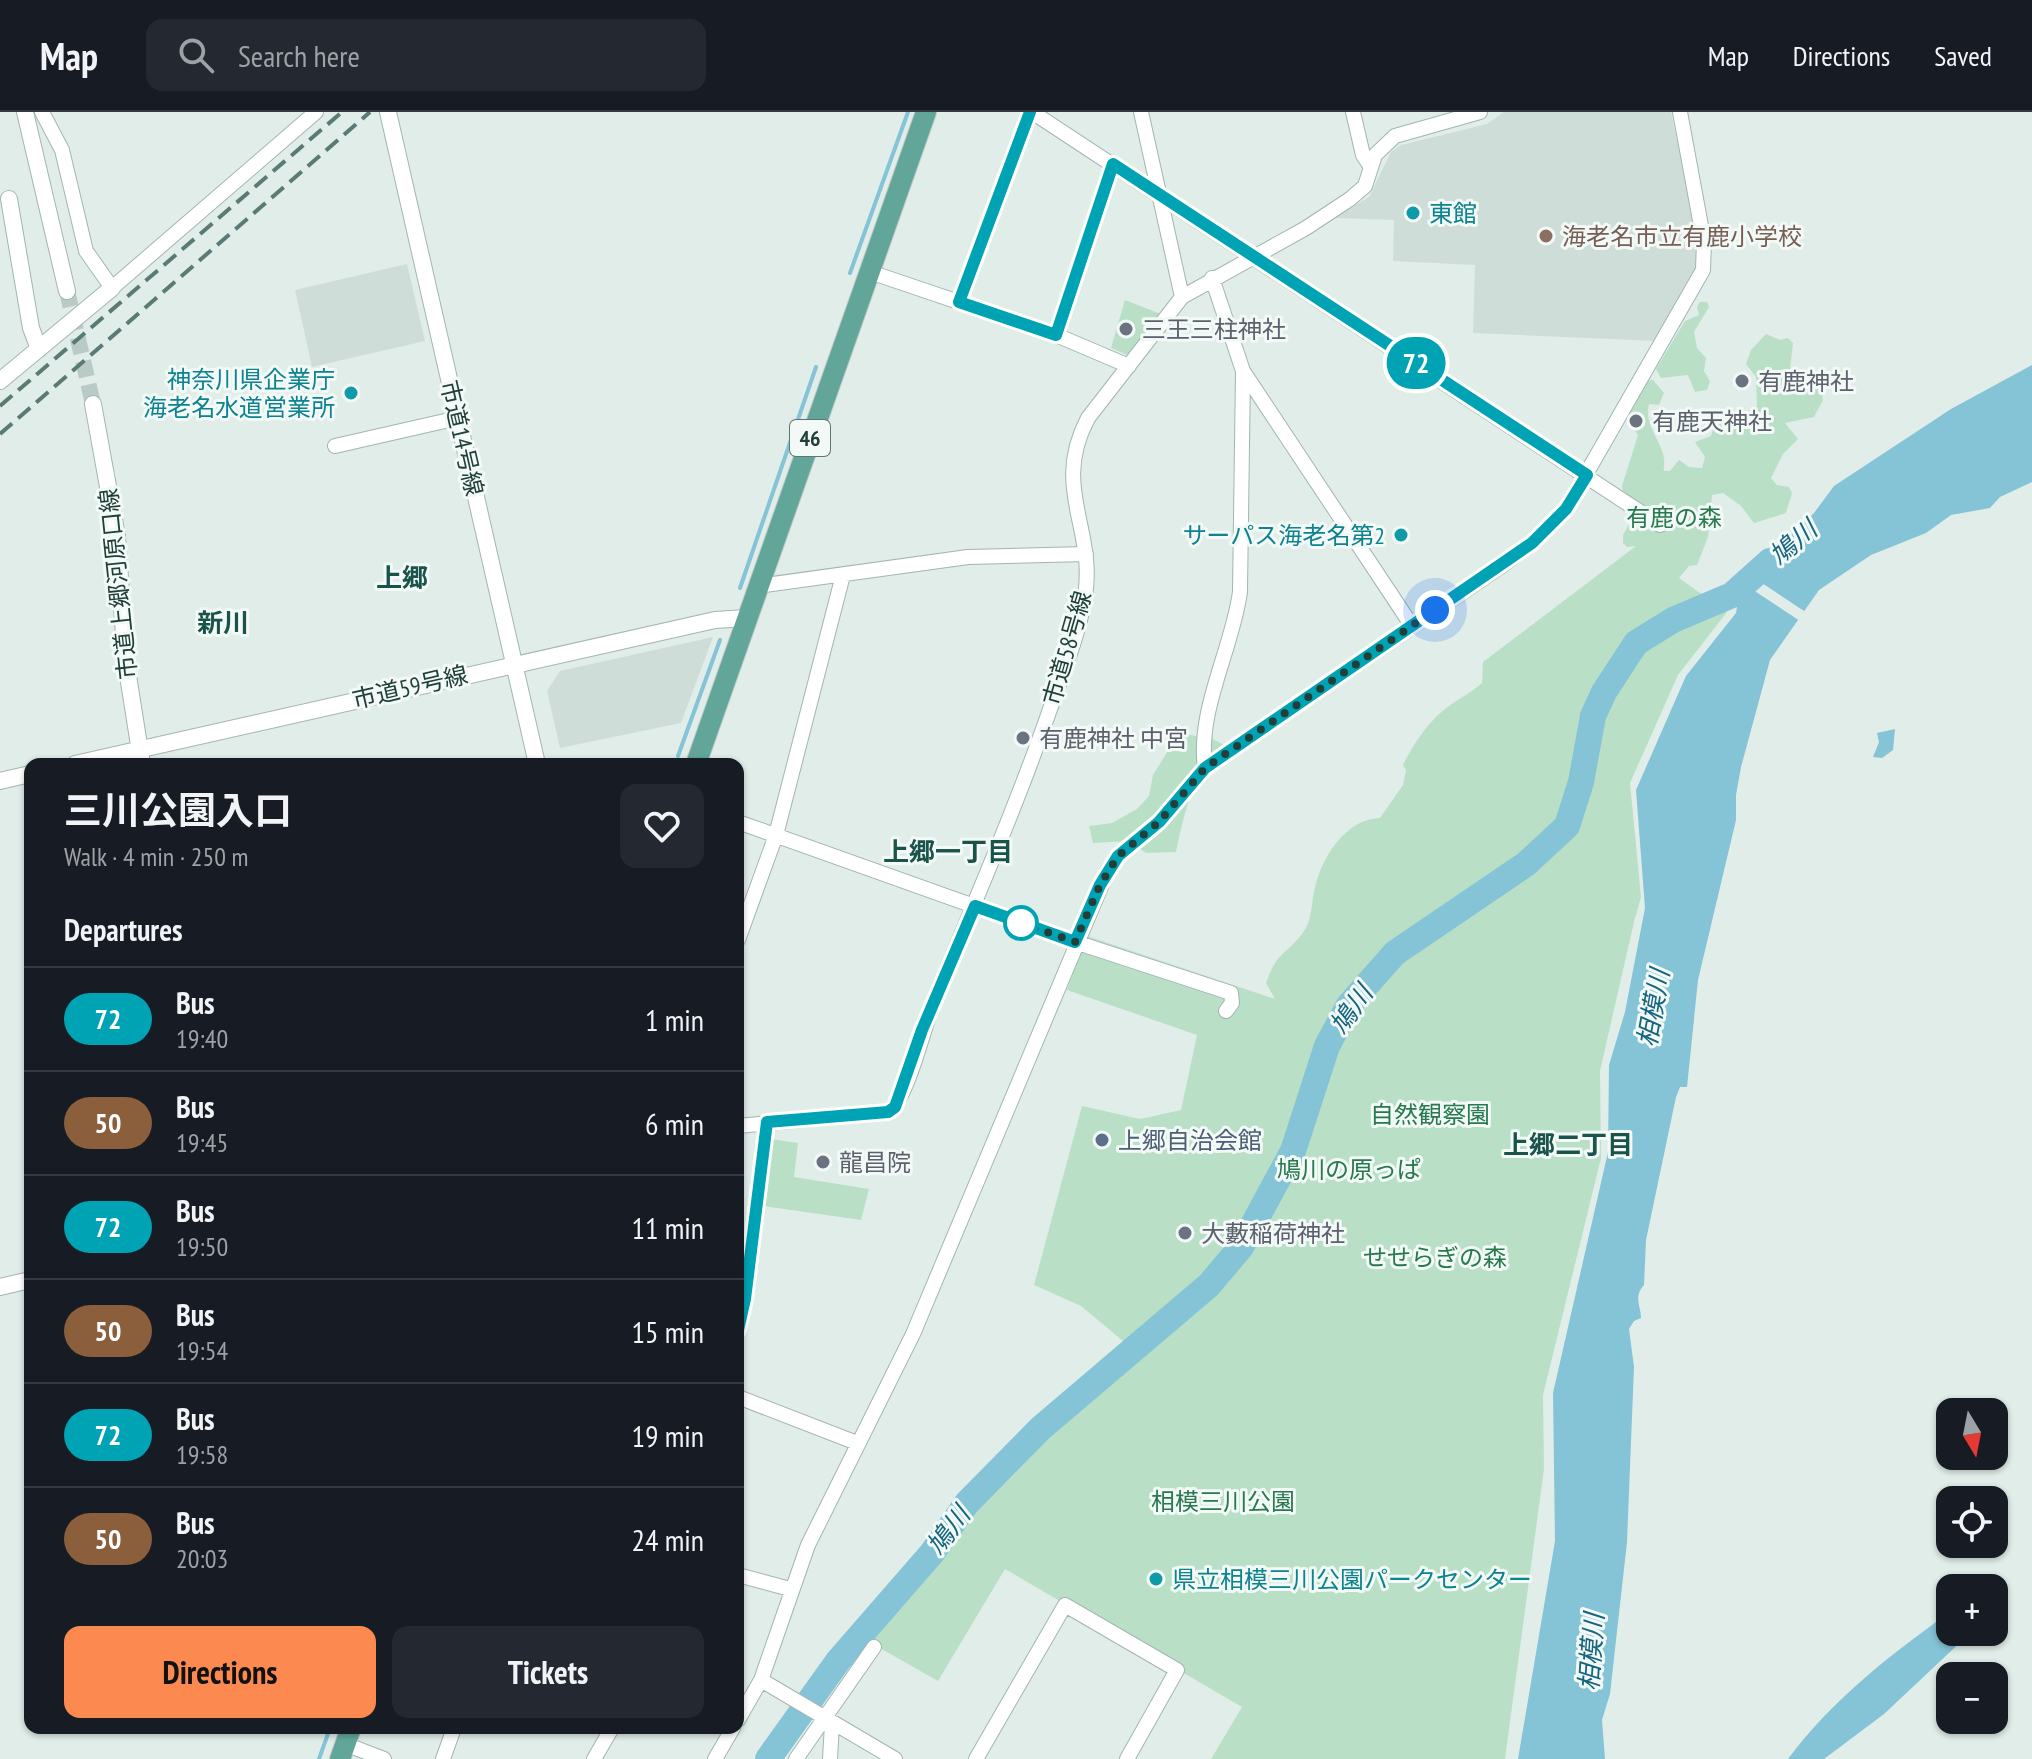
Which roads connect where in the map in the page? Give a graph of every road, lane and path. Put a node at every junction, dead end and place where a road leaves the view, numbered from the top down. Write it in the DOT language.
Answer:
graph roads {
  1 [pos="25,112"];
  2 [pos="42,112"];
  3 [pos="316,112"];
  4 [pos="388,112"];
  5 [pos="926,112"];
  6 [pos="1031,112"];
  7 [pos="1141,112"];
  8 [pos="1353,112"];
  9 [pos="1480,112"];
  10 [pos="1680,112"];
  11 [pos="1113,164"];
  12 [pos="1371,167"];
  13 [pos="1159,195"];
  14 [pos="5,200"];
  15 [pos="1254,256"];
  16 [pos="870,272"];
  17 [pos="1212,278"];
  18 [pos="112,288"];
  19 [pos="67,291"];
  20 [pos="1182,297"];
  21 [pos="959,302"];
  22 [pos="1056,335"];
  23 [pos="39,349"];
  24 [pos="1129,366"];
  25 [pos="1243,371"];
  26 [pos="0,381"];
  27 [pos="93,404"];
  28 [pos="458,418"];
  29 [pos="335,446"];
  30 [pos="1587,475"];
  31 [pos="1660,525"];
  32 [pos="1086,554"];
  33 [pos="843,575"];
  34 [pos="758,586"];
  35 [pos="747,618"];
  36 [pos="1412,626"];
  37 [pos="514,663"];
  38 [pos="140,757"];
  39 [pos="536,758"];
  40 [pos="698,758"];
  41 [pos="1205,768"];
  42 [pos="24,775"];
  43 [pos="0,781"];
  44 [pos="744,824"];
  45 [pos="776,835"];
  46 [pos="975,906"];
  47 [pos="744,923"];
  48 [pos="1075,942"];
  49 [pos="1226,1011"];
  50 [pos="767,1122"];
  51 [pos="744,1125"];
  52 [pos="24,1281"];
  53 [pos="0,1287"];
  54 [pos="744,1303"];
  55 [pos="744,1399"];
  56 [pos="857,1443"];
  57 [pos="744,1577"];
  58 [pos="790,1589"];
  59 [pos="874,1647"];
  60 [pos="761,1680"];
  61 [pos="744,1710"];
  62 [pos="826,1720"];
  63 [pos="452,1734"];
  64 [pos="609,1734"];
  65 [pos="730,1734"];
  66 [pos="345,1744"];
  67 [pos="384,1759"];
  68 [pos="443,1759"];
  69 [pos="594,1759"];
  70 [pos="715,1759"];
  71 [pos="796,1759"];
  72 [pos="830,1759"];
  73 [pos="895,1759"];
  74 [pos="976,1759"];
  75 [pos="1127,1759"];
  1 -- 19 [label="street"];
  2 -- 18 [label="street"];
  3 -- 18 [label="street"];
  4 -- 28 [label="street, 市道14号線"];
  5 -- 16 [label="main road, 46"];
  6 -- 11 [label="street"];
  6 -- 21 [label="street"];
  7 -- 13 [label="street"];
  8 -- 12 [label="street"];
  9 -- 12 [label="street, 市道58号線"];
  10 -- 30 [label="street"];
  11 -- 13 [label="street"];
  11 -- 22 [label="street"];
  12 -- 15 [label="street, 市道58号線"];
  13 -- 15 [label="street"];
  13 -- 20 [label="street"];
  14 -- 23 [label="street"];
  15 -- 17 [label="street, 市道58号線"];
  15 -- 30 [label="street"];
  16 -- 21 [label="street"];
  16 -- 34 [label="main road, 46"];
  17 -- 20 [label="street, 市道58号線"];
  17 -- 25 [label="street"];
  18 -- 23 [label="street"];
  20 -- 24 [label="street, 市道58号線"];
  21 -- 22 [label="street"];
  22 -- 24 [label="street"];
  23 -- 26 [label="street"];
  24 -- 32 [label="street, 市道58号線"];
  25 -- 36 [label="street"];
  25 -- 41 [label="street"];
  27 -- 38 [label="street, 市道上郷河原口線"];
  28 -- 29 [label="street"];
  28 -- 37 [label="street, 市道14号線"];
  30 -- 31 [label="street"];
  30 -- 36 [label="street"];
  32 -- 33 [label="street"];
  32 -- 46 [label="street, 市道58号線"];
  33 -- 34 [label="street"];
  33 -- 45 [label="street"];
  34 -- 35 [label="main road, 46"];
  35 -- 37 [label="street, 市道59号線"];
  35 -- 40 [label="main road, 46"];
  36 -- 41 [label="street"];
  37 -- 38 [label="street, 市道59号線"];
  37 -- 39 [label="street, 市道14号線"];
  41 -- 48 [label="street"];
  42 -- 43 [label="street"];
  44 -- 45 [label="street"];
  45 -- 46 [label="street"];
  45 -- 47 [label="street"];
  46 -- 48 [label="street"];
  46 -- 50 [label="street, 市道58号線"];
  48 -- 49 [label="street"];
  48 -- 56 [label="street"];
  50 -- 51 [label="street"];
  50 -- 54 [label="street"];
  52 -- 53 [label="street"];
  55 -- 56 [label="street"];
  56 -- 58 [label="street"];
  57 -- 58 [label="street"];
  58 -- 60 [label="street"];
  59 -- 62 [label="street"];
  60 -- 61 [label="street"];
  60 -- 62 [label="street"];
  62 -- 71 [label="street"];
  62 -- 72 [label="street"];
  62 -- 73 [label="street"];
  63 -- 68 [label="street"];
  64 -- 69 [label="street"];
  65 -- 70 [label="street"];
  66 -- 67 [label="street"];
  74 -- 75 [label="street"];
}
